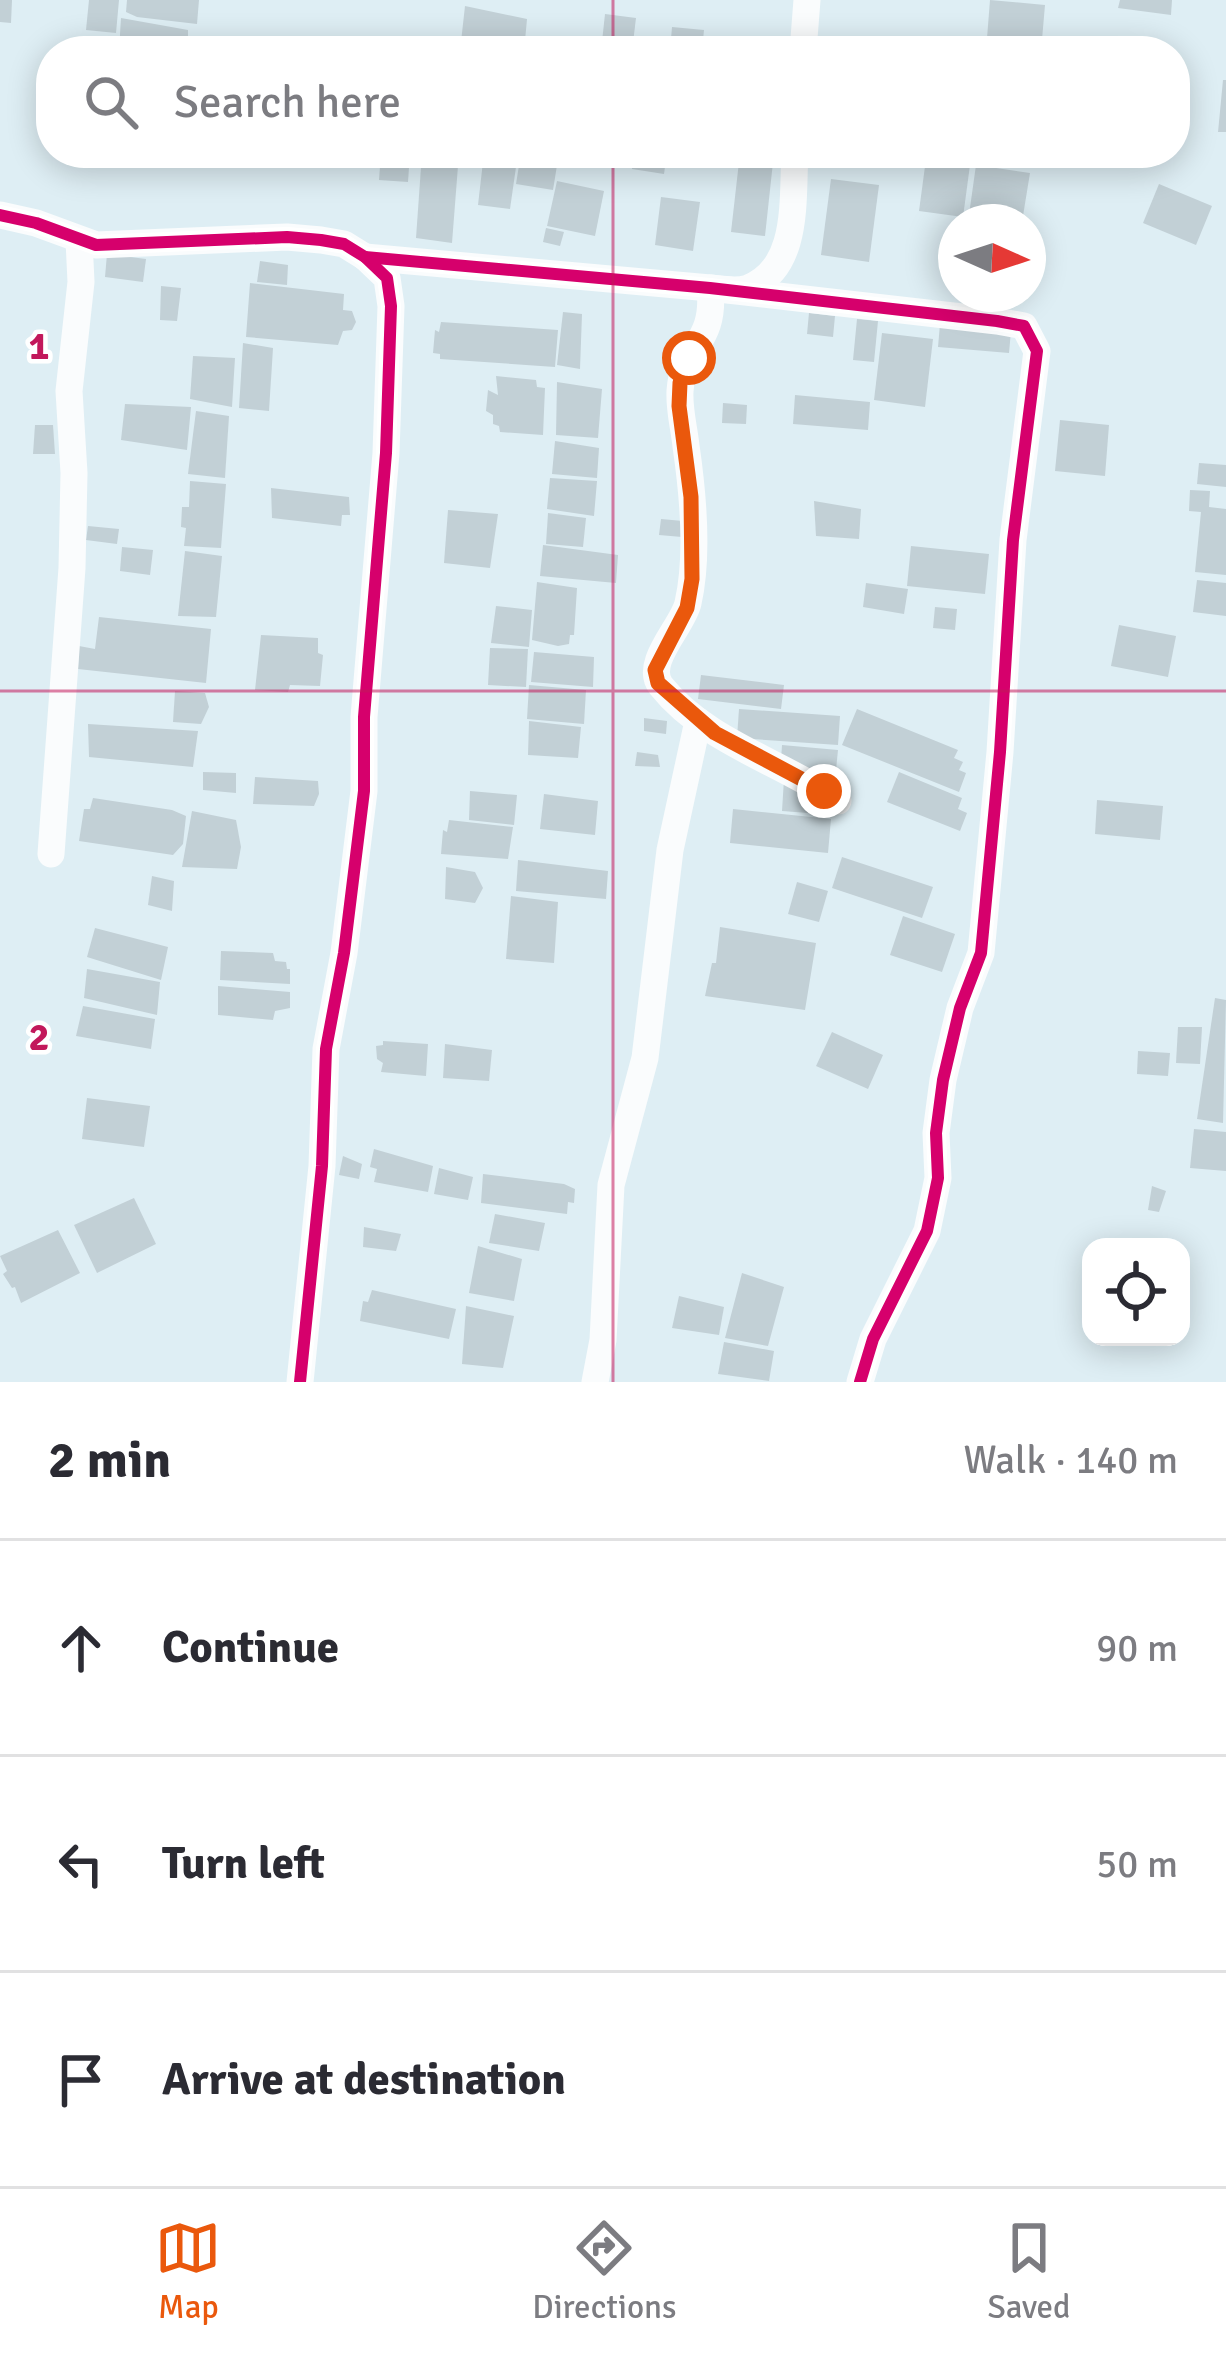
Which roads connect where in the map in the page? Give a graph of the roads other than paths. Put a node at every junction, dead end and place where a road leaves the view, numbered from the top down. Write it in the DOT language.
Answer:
graph roads {
  1 [pos="807,0"];
  2 [pos="804,36"];
  3 [pos="795,168"];
  4 [pos="0,215"];
  5 [pos="79,241"];
  6 [pos="365,257"];
  7 [pos="710,288"];
  8 [pos="698,721"];
  9 [pos="838,801"];
  10 [pos="51,854"];
  11 [pos="300,1382"];
  12 [pos="595,1382"];
  13 [pos="860,1382"];
  1 -- 2 [label="street"];
  3 -- 7 [label="street"];
  4 -- 5 [label="street"];
  5 -- 6 [label="street"];
  5 -- 10 [label="street"];
  6 -- 7 [label="street"];
  6 -- 11 [label="street"];
  7 -- 8 [label="street"];
  7 -- 13 [label="street"];
  8 -- 9 [label="street"];
  8 -- 12 [label="street"];
}
